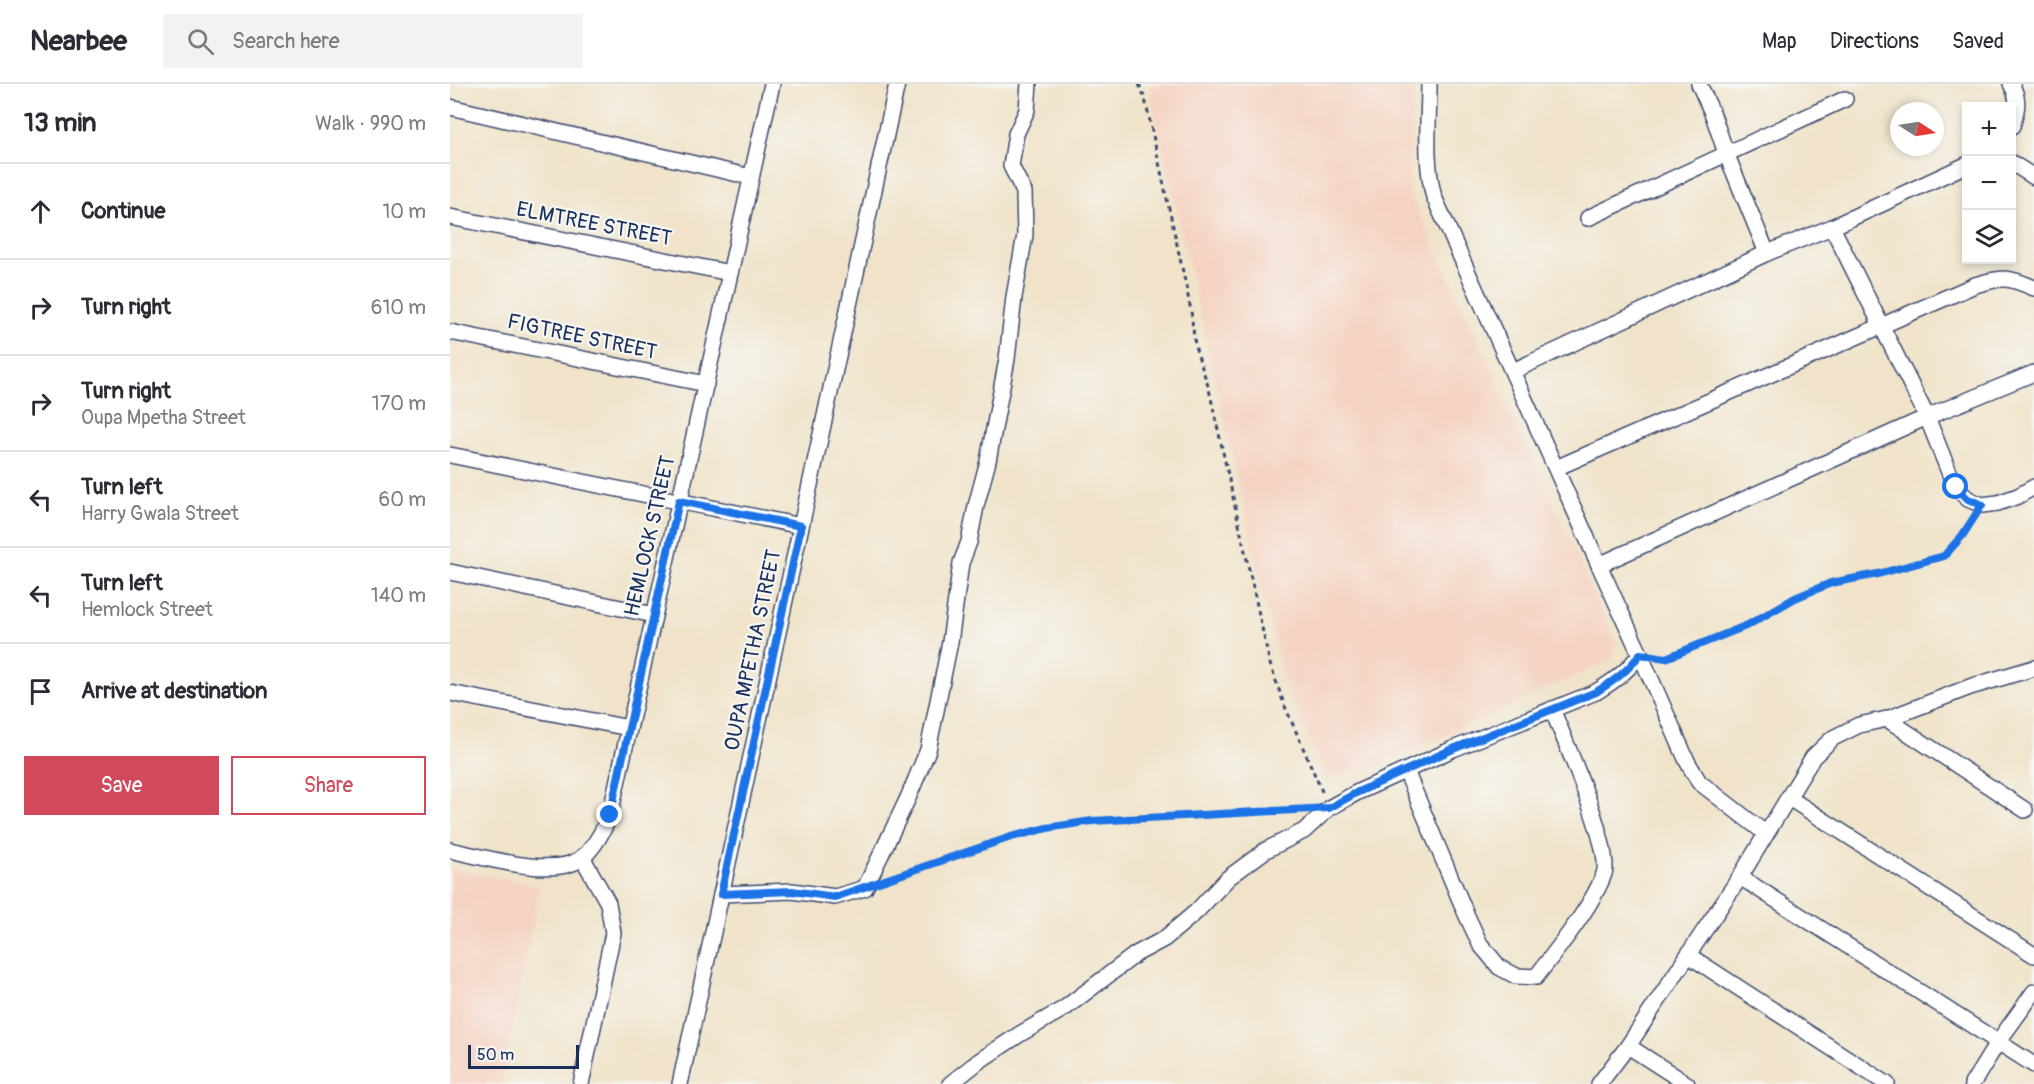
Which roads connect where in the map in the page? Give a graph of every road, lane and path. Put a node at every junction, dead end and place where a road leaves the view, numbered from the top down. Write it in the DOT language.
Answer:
graph roads {
  1 [pos="772,84"];
  2 [pos="897,84"];
  3 [pos="1029,84"];
  4 [pos="1139,84"];
  5 [pos="1429,84"];
  6 [pos="1699,84"];
  7 [pos="2011,84"];
  8 [pos="1845,99"];
  9 [pos="450,107"];
  10 [pos="2016,110"];
  11 [pos="1726,153"];
  12 [pos="2016,166"];
  13 [pos="1962,167"];
  14 [pos="751,177"];
  15 [pos="2034,177"];
  16 [pos="450,217"];
  17 [pos="1588,218"];
  18 [pos="1832,227"];
  19 [pos="1767,253"];
  20 [pos="730,273"];
  21 [pos="2034,288"];
  22 [pos="1880,325"];
  23 [pos="450,332"];
  24 [pos="1513,371"];
  25 [pos="2034,373"];
  26 [pos="705,384"];
  27 [pos="1927,417"];
  28 [pos="450,455"];
  29 [pos="1556,468"];
  30 [pos="2034,489"];
  31 [pos="679,501"];
  32 [pos="1982,505"];
  33 [pos="801,526"];
  34 [pos="1599,565"];
  35 [pos="450,572"];
  36 [pos="654,615"];
  37 [pos="1640,654"];
  38 [pos="2034,669"];
  39 [pos="450,693"];
  40 [pos="1552,709"];
  41 [pos="1887,719"];
  42 [pos="629,728"];
  43 [pos="1406,771"];
  44 [pos="1789,798"];
  45 [pos="1329,808"];
  46 [pos="2025,810"];
  47 [pos="1766,833"];
  48 [pos="450,850"];
  49 [pos="582,858"];
  50 [pos="1740,877"];
  51 [pos="865,888"];
  52 [pos="721,894"];
  53 [pos="1688,955"];
  54 [pos="2034,955"];
  55 [pos="2034,992"];
  56 [pos="1998,1042"];
  57 [pos="1628,1046"];
  58 [pos="2034,1065"];
  59 [pos="581,1084"];
  60 [pos="680,1084"];
  61 [pos="950,1084"];
  62 [pos="1599,1084"];
  63 [pos="1687,1084"];
  64 [pos="1887,1084"];
  65 [pos="1972,1084"];
  1 -- 14 [label="street, HEMLOCK STREET"];
  2 -- 33 [label="street, OUPA MPETHA STREET"];
  3 -- 51 [label="street"];
  4 -- 45 [label="path"];
  5 -- 24 [label="street"];
  6 -- 11 [label="street"];
  7 -- 10 [label="street"];
  8 -- 11 [label="street"];
  9 -- 14 [label="street"];
  11 -- 17 [label="street"];
  11 -- 19 [label="street"];
  12 -- 15 [label="street"];
  13 -- 18 [label="street"];
  14 -- 20 [label="street, HEMLOCK STREET"];
  16 -- 20 [label="street, ELMTREE STREET"];
  18 -- 19 [label="street"];
  18 -- 22 [label="street"];
  19 -- 24 [label="street"];
  20 -- 26 [label="street, HEMLOCK STREET"];
  21 -- 22 [label="street"];
  22 -- 27 [label="street"];
  22 -- 29 [label="street"];
  23 -- 26 [label="street, FIGTREE STREET"];
  24 -- 29 [label="street"];
  25 -- 27 [label="street"];
  26 -- 31 [label="street, HEMLOCK STREET"];
  27 -- 32 [label="street"];
  27 -- 34 [label="street"];
  28 -- 31 [label="street"];
  29 -- 34 [label="street"];
  30 -- 32 [label="street"];
  31 -- 33 [label="street"];
  31 -- 36 [label="street, HEMLOCK STREET"];
  32 -- 37 [label="path"];
  33 -- 52 [label="street, OUPA MPETHA STREET"];
  34 -- 37 [label="street"];
  35 -- 36 [label="street"];
  36 -- 42 [label="street, HEMLOCK STREET"];
  37 -- 40 [label="street"];
  37 -- 47 [label="street"];
  38 -- 41 [label="street"];
  39 -- 42 [label="street"];
  40 -- 43 [label="street"];
  40 -- 43 [label="street"];
  41 -- 44 [label="street"];
  41 -- 46 [label="street"];
  42 -- 49 [label="street, HEMLOCK STREET"];
  43 -- 45 [label="street"];
  44 -- 47 [label="street"];
  44 -- 54 [label="street"];
  45 -- 51 [label="path"];
  45 -- 61 [label="street"];
  47 -- 50 [label="street"];
  48 -- 49 [label="street"];
  49 -- 59 [label="street"];
  50 -- 53 [label="street"];
  50 -- 56 [label="street"];
  51 -- 52 [label="street"];
  52 -- 60 [label="street, OUPA MPETHA STREET"];
  53 -- 57 [label="street"];
  53 -- 64 [label="street"];
  55 -- 56 [label="street"];
  56 -- 58 [label="street"];
  56 -- 65 [label="street"];
  57 -- 62 [label="street"];
  57 -- 63 [label="street"];
}
